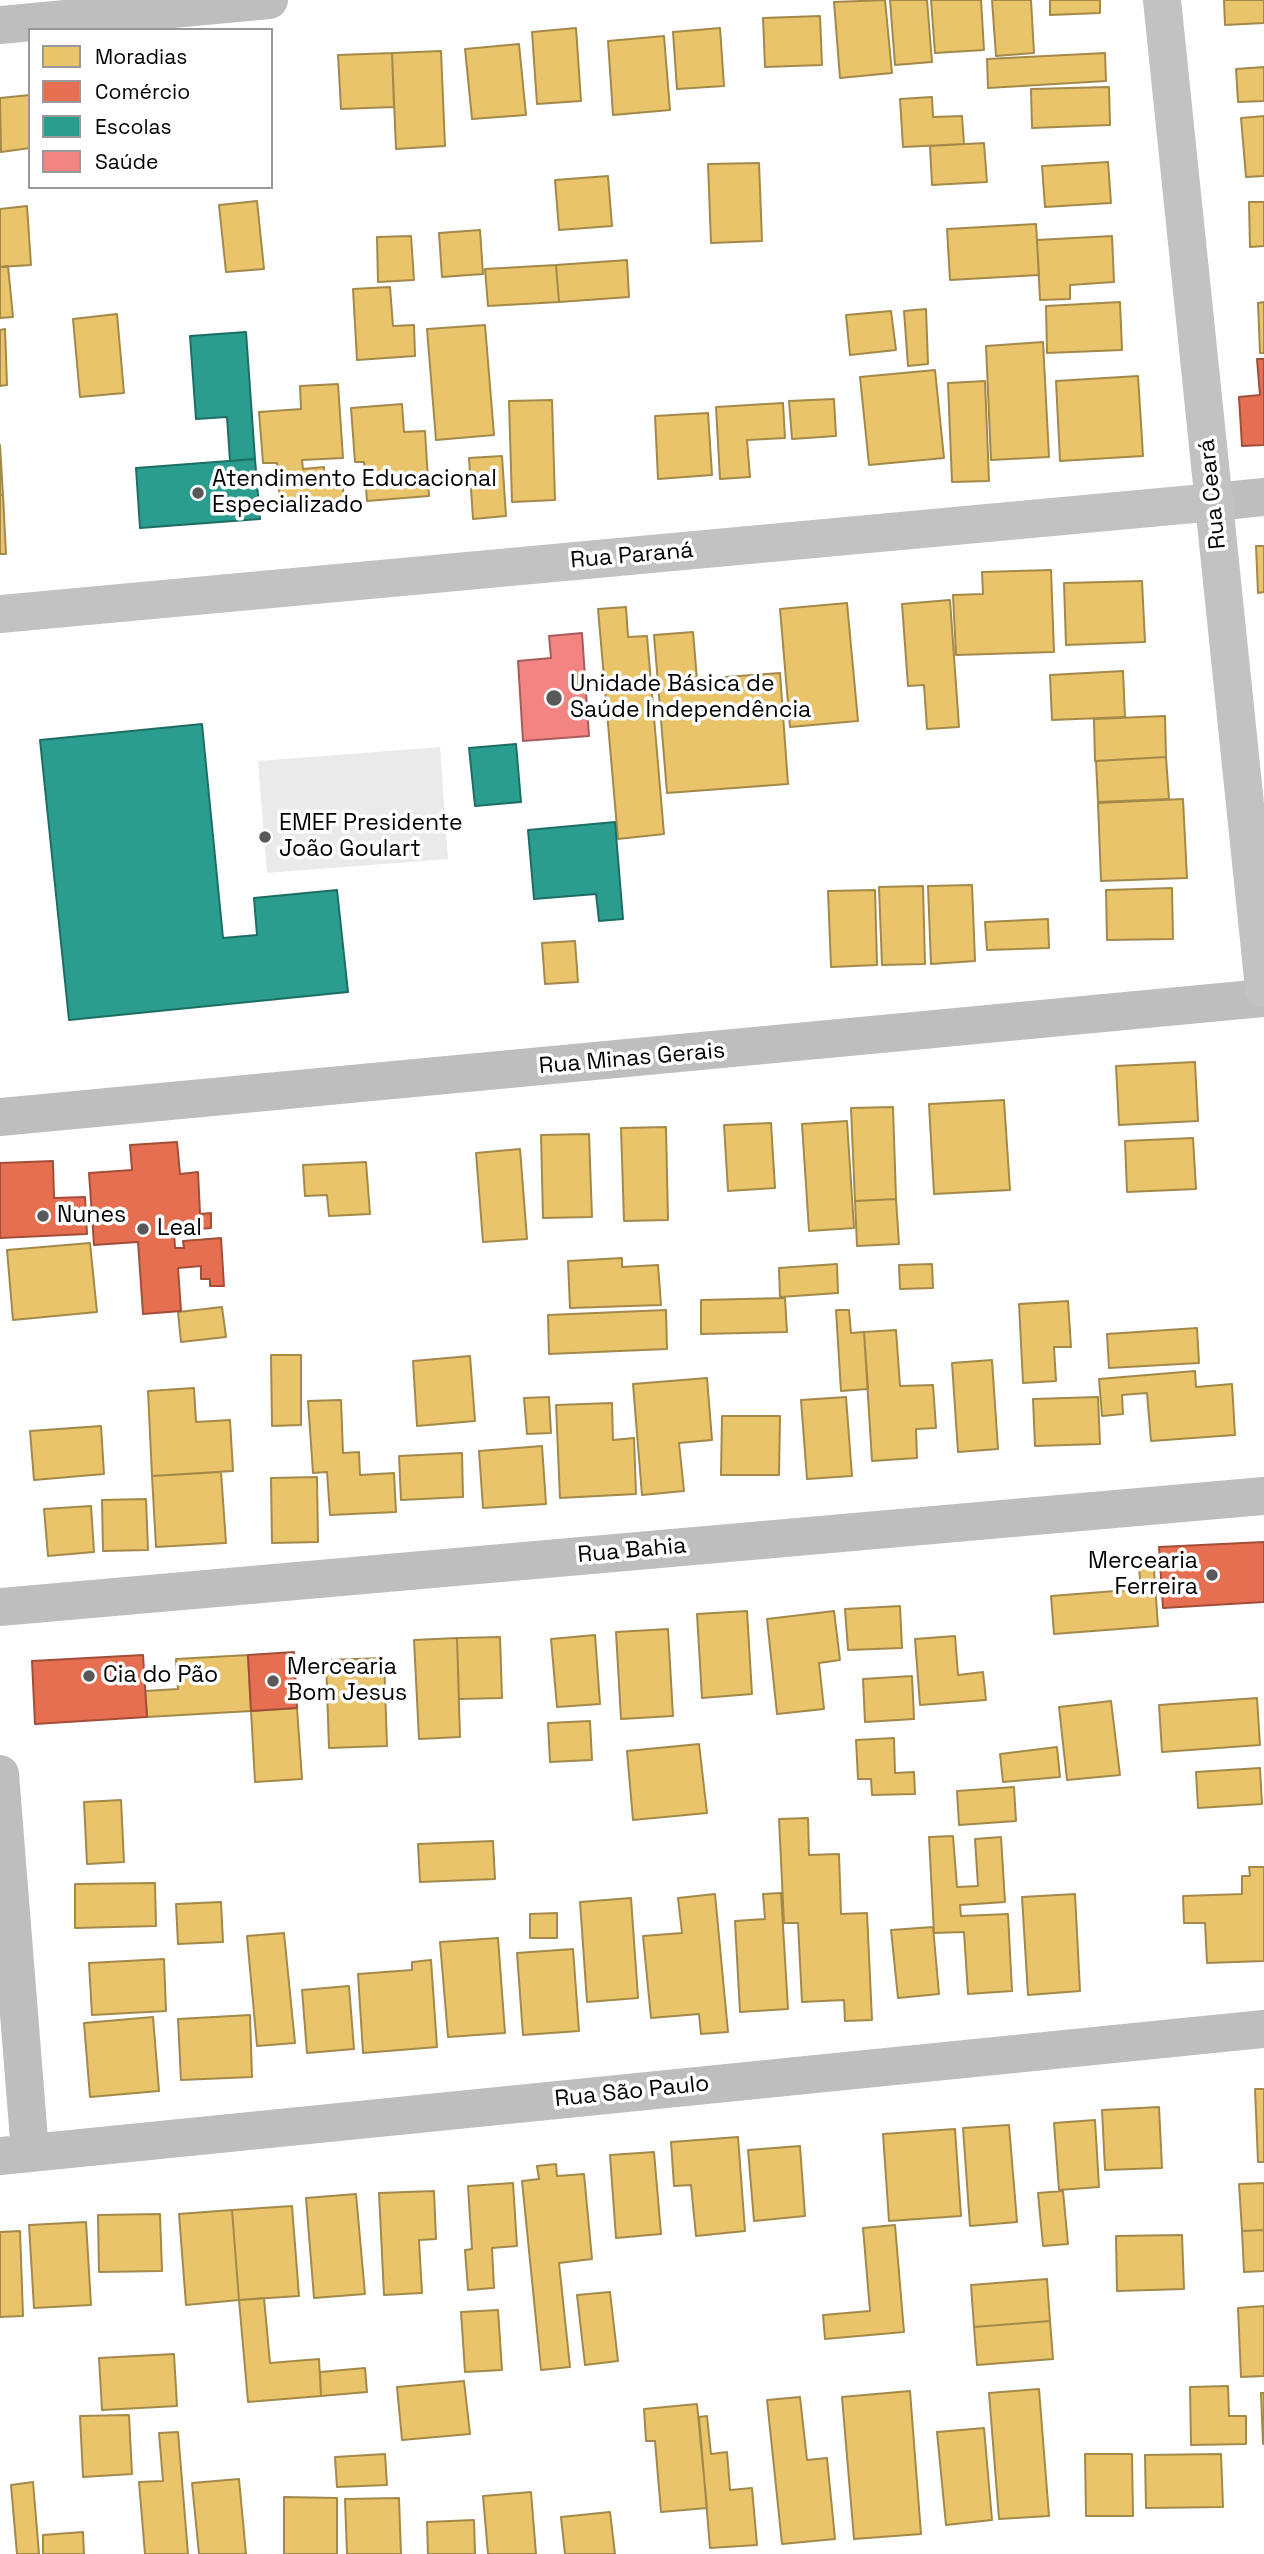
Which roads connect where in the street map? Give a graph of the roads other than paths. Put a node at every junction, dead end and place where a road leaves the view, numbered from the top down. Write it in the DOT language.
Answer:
graph roads {
  1 [pos="269,0"];
  2 [pos="1162,0"];
  3 [pos="0,25"];
  4 [pos="1264,497"];
  5 [pos="1215,502"];
  6 [pos="0,614"];
  7 [pos="1264,988"];
  8 [pos="1264,998"];
  9 [pos="0,1117"];
  10 [pos="1264,1496"];
  11 [pos="0,1607"];
  12 [pos="0,1774"];
  13 [pos="1264,2029"];
  14 [pos="15,2154"];
  1 -- 3 [label="street"];
  2 -- 5 [label="street, Rua Ceará"];
  4 -- 5 [label="street, Rua Paraná"];
  5 -- 6 [label="street, Rua Paraná"];
  5 -- 7 [label="street, Rua Ceará"];
  8 -- 9 [label="street, Rua Minas Gerais"];
  10 -- 11 [label="street, Rua Bahia"];
  12 -- 14 [label="street"];
  13 -- 14 [label="street, Rua São Paulo"];
}
